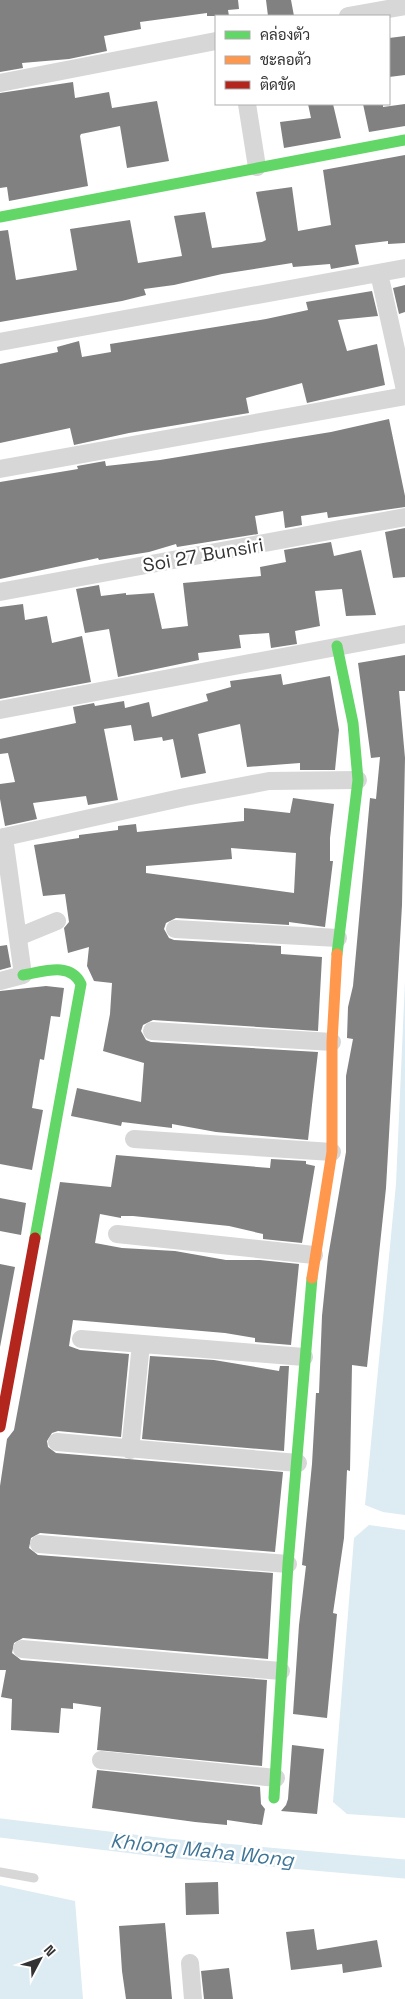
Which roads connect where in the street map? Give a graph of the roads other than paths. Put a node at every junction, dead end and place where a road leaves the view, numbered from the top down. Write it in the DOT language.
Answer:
graph roads {
  1 [pos="405,6"];
  2 [pos="354,15"];
  3 [pos="215,41"];
  4 [pos="0,83"];
  5 [pos="247,105"];
  6 [pos="405,140"];
  7 [pos="257,167"];
  8 [pos="0,217"];
  9 [pos="405,268"];
  10 [pos="379,273"];
  11 [pos="0,342"];
  12 [pos="405,390"];
  13 [pos="405,396"];
  14 [pos="0,469"];
  15 [pos="405,517"];
  16 [pos="0,592"];
  17 [pos="405,634"];
  18 [pos="337,646"];
  19 [pos="0,710"];
  20 [pos="358,780"];
  21 [pos="2,838"];
  22 [pos="57,921"];
  23 [pos="174,930"];
  24 [pos="18,937"];
  25 [pos="338,938"];
  26 [pos="23,975"];
  27 [pos="0,981"];
  28 [pos="152,1031"];
  29 [pos="332,1042"];
  30 [pos="134,1140"];
  31 [pos="332,1152"];
  32 [pos="117,1234"];
  33 [pos="314,1255"];
  34 [pos="82,1339"];
  35 [pos="141,1344"];
  36 [pos="304,1357"];
  37 [pos="0,1427"];
  38 [pos="57,1442"];
  39 [pos="130,1450"];
  40 [pos="298,1463"];
  41 [pos="39,1544"];
  42 [pos="288,1564"];
  43 [pos="22,1649"];
  44 [pos="281,1671"];
  45 [pos="101,1760"];
  46 [pos="276,1778"];
  47 [pos="274,1798"];
  48 [pos="0,1872"];
  49 [pos="34,1878"];
  50 [pos="190,1963"];
  51 [pos="193,1999"];
  1 -- 2 [label="street"];
  3 -- 4 [label="street"];
  5 -- 7 [label="street"];
  6 -- 7 [label="street"];
  7 -- 8 [label="street"];
  9 -- 10 [label="street"];
  10 -- 11 [label="street"];
  10 -- 12 [label="street"];
  13 -- 14 [label="street"];
  15 -- 16 [label="street, Soi 27 Bunsiri"];
  17 -- 18 [label="street"];
  18 -- 19 [label="street"];
  18 -- 20 [label="street"];
  20 -- 21 [label="street"];
  20 -- 25 [label="street"];
  21 -- 24 [label="street"];
  22 -- 24 [label="street"];
  23 -- 25 [label="street"];
  24 -- 26 [label="street"];
  25 -- 29 [label="street"];
  26 -- 27 [label="street"];
  26 -- 37 [label="street"];
  28 -- 29 [label="street"];
  29 -- 31 [label="street"];
  30 -- 31 [label="street"];
  31 -- 33 [label="street"];
  32 -- 33 [label="street"];
  33 -- 36 [label="street"];
  34 -- 35 [label="street"];
  35 -- 36 [label="street"];
  35 -- 39 [label="street"];
  36 -- 40 [label="street"];
  38 -- 39 [label="street"];
  39 -- 40 [label="street"];
  40 -- 42 [label="street"];
  41 -- 42 [label="street"];
  42 -- 44 [label="street"];
  43 -- 44 [label="street"];
  44 -- 46 [label="street"];
  45 -- 46 [label="street"];
  46 -- 47 [label="street"];
  48 -- 49 [label="lane"];
  50 -- 51 [label="street"];
}
